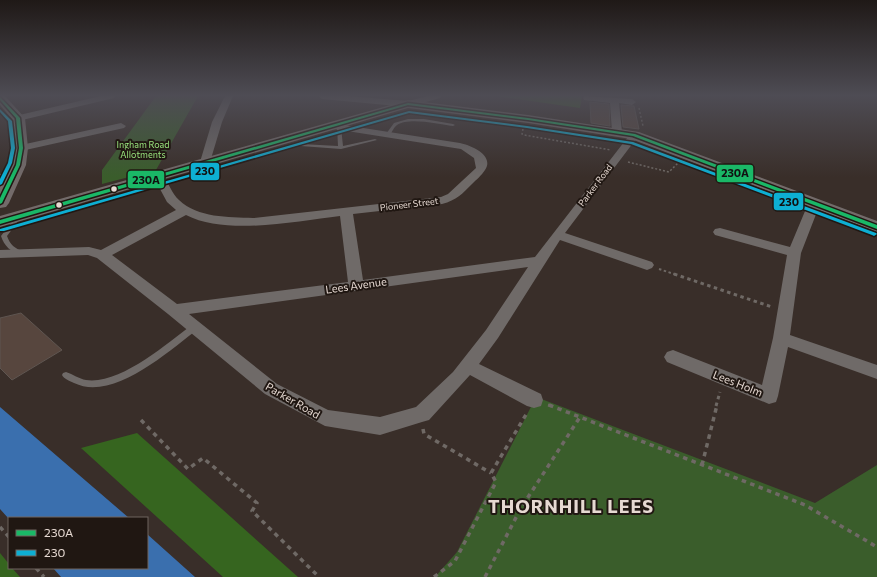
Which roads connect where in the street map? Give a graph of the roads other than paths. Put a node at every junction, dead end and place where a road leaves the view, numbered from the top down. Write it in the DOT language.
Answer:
graph roads {
  1 [pos="18,123"];
  2 [pos="217,123"];
  3 [pos="344,123"];
  4 [pos="400,123"];
  5 [pos="437,123"];
  6 [pos="555,123"];
  7 [pos="616,123"];
  8 [pos="453,125"];
  9 [pos="121,126"];
  10 [pos="335,126"];
  11 [pos="617,132"];
  12 [pos="388,134"];
  13 [pos="640,137"];
  14 [pos="374,140"];
  15 [pos="301,145"];
  16 [pos="21,148"];
  17 [pos="340,148"];
  18 [pos="205,162"];
  19 [pos="7,175"];
  20 [pos="159,176"];
  21 [pos="0,203"];
  22 [pos="814,204"];
  23 [pos="185,210"];
  24 [pos="346,212"];
  25 [pos="19,216"];
  26 [pos="0,222"];
  27 [pos="877,227"];
  28 [pos="720,232"];
  29 [pos="557,235"];
  30 [pos="794,253"];
  31 [pos="0,254"];
  32 [pos="21,254"];
  33 [pos="102,255"];
  34 [pos="539,261"];
  35 [pos="647,265"];
  36 [pos="356,285"];
  37 [pos="174,310"];
  38 [pos="195,327"];
  39 [pos="781,338"];
  40 [pos="673,358"];
  41 [pos="468,366"];
  42 [pos="877,372"];
  43 [pos="66,375"];
  44 [pos="534,400"];
  1 -- 16 [label="street"];
  2 -- 18 [label="street"];
  3 -- 10 [label="street"];
  4 -- 12 [label="lane"];
  5 -- 8 [label="lane"];
  6 -- 11 [label="street"];
  7 -- 11 [label="street"];
  9 -- 16 [label="street"];
  10 -- 12 [label="street, Pioneer Street"];
  10 -- 17 [label="lane"];
  10 -- 18 [label="street"];
  11 -- 13 [label="street"];
  12 -- 24 [label="street, Pioneer Street"];
  13 -- 22 [label="street"];
  13 -- 29 [label="street, Parker Road"];
  14 -- 17 [label="lane"];
  15 -- 17 [label="lane"];
  16 -- 19 [label="street"];
  18 -- 20 [label="street"];
  19 -- 21 [label="street"];
  20 -- 23 [label="street, Pioneer Street"];
  20 -- 25 [label="street"];
  22 -- 27 [label="street"];
  22 -- 30 [label="street, Lees Holm"];
  23 -- 24 [label="street, Pioneer Street"];
  23 -- 33 [label="street"];
  24 -- 36 [label="street"];
  25 -- 26 [label="street"];
  25 -- 32 [label="lane"];
  28 -- 30 [label="street"];
  29 -- 34 [label="street, Parker Road"];
  29 -- 35 [label="street"];
  30 -- 39 [label="street, Lees Holm"];
  31 -- 32 [label="street, Parker Road"];
  32 -- 33 [label="street, Parker Road"];
  33 -- 37 [label="street, Parker Road"];
  34 -- 36 [label="street, Lees Avenue"];
  34 -- 41 [label="street, Parker Road"];
  36 -- 37 [label="street, Lees Avenue"];
  37 -- 38 [label="street, Parker Road"];
  38 -- 41 [label="street, Parker Road"];
  38 -- 43 [label="lane"];
  39 -- 40 [label="street, Lees Holm"];
  39 -- 42 [label="street"];
  41 -- 44 [label="street"];
}
